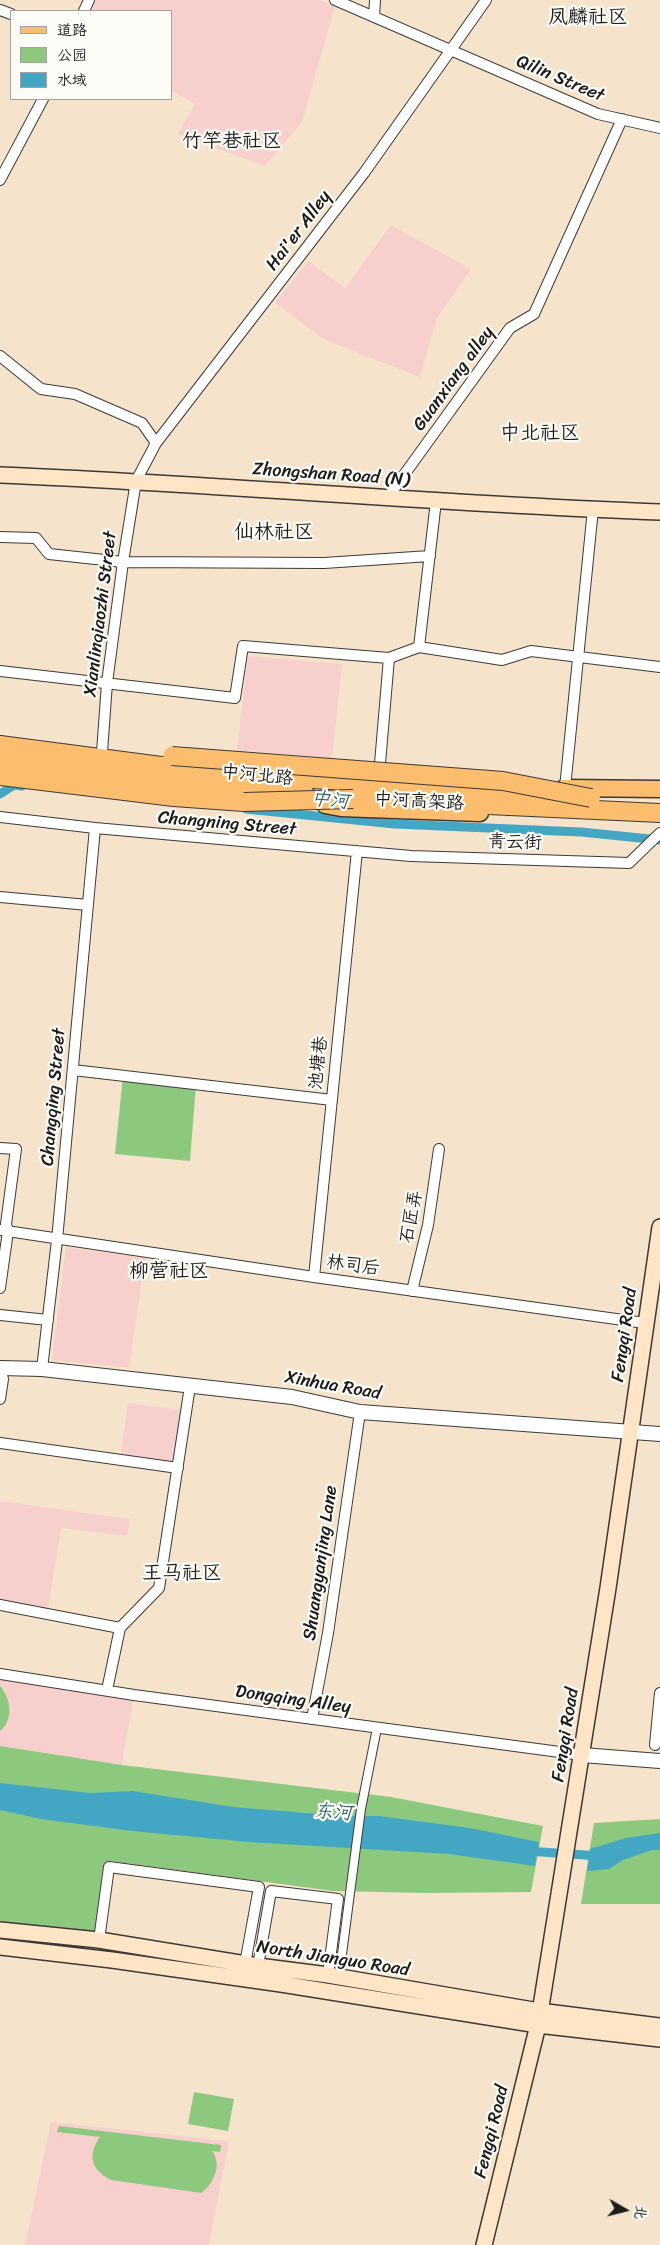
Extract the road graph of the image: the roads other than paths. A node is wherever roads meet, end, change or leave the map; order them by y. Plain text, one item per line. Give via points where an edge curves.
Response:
1 (335, 0) edge
2 (375, 0) edge
3 (486, 0) edge
4 (374, 17) junction
5 (451, 50) junction
6 (42, 100) edge
7 (622, 119) junction
8 (660, 128) edge
9 (0, 180) edge
10 (0, 356) edge
11 (156, 443) junction
12 (0, 475) edge
13 (136, 480) junction
14 (388, 497) junction
15 (436, 501) junction
16 (593, 509) junction
17 (660, 512) edge
18 (0, 537) edge
19 (430, 556) junction
20 (123, 562) junction
21 (419, 647) junction
22 (578, 657) junction
23 (389, 658) junction
24 (660, 667) edge
25 (0, 671) edge
26 (107, 682) junction
27 (0, 737) edge
28 (0, 745) edge
29 (102, 752) junction
30 (0, 758) edge
31 (0, 765) edge
32 (0, 776) edge
33 (379, 777) junction
34 (565, 788) junction
35 (660, 790) edge
36 (591, 798) junction
37 (353, 799) junction
38 (660, 802) edge
39 (660, 813) edge
40 (0, 817) edge
41 (94, 828) junction
42 (659, 829) edge
43 (357, 851) junction
44 (0, 897) edge
45 (88, 905) junction
46 (73, 1070) junction
47 (332, 1100) junction
48 (0, 1148) edge
49 (440, 1149) dead end
50 (660, 1227) edge
51 (4, 1231) edge
52 (57, 1240) junction
53 (314, 1277) junction
54 (0, 1288) edge
55 (412, 1291) junction
56 (0, 1314) edge
57 (48, 1320) junction
58 (645, 1322) junction
59 (0, 1368) edge
60 (42, 1369) junction
61 (190, 1386) junction
62 (0, 1399) edge
63 (360, 1412) junction
64 (632, 1433) junction
65 (660, 1434) edge
66 (0, 1443) edge
67 (178, 1468) junction
68 (0, 1605) edge
69 (120, 1628) junction
70 (0, 1674) edge
71 (107, 1690) junction
72 (660, 1694) edge
73 (312, 1718) junction
74 (377, 1728) junction
75 (655, 1745) dead end
76 (582, 1755) junction
77 (660, 1761) edge
78 (0, 1930) edge
79 (99, 1940) junction
80 (0, 1947) edge
81 (252, 1965) junction
82 (333, 1976) junction
83 (538, 2018) junction
84 (660, 2026) edge
85 (660, 2039) edge
86 (484, 2245) edge

1 - 4 street, Qilin Street
2 - 4 street
3 - 5 street, Hai'er Alley
4 - 5 street, Qilin Street
5 - 7 street, Qilin Street via 598,114
5 - 11 street, Hai'er Alley via 364,173
6 - 9 street
7 - 8 street, Qilin Street
7 - 14 street, Guanxiang alley via 534,314 510,328
10 - 11 street via 41,389 75,394 142,422
11 - 13 street, Hai'er Alley
12 - 13 main road, Zhongshan Road (N)
13 - 14 main road, Zhongshan Road (N)
13 - 20 street, Xianlinqiaozhi Street
14 - 15 main road, Zhongshan Road (N)
15 - 16 main road, Zhongshan Road (N)
15 - 19 street
16 - 17 main road, Zhongshan Road (N)
16 - 22 street
18 - 20 street via 36,538 49,554
19 - 20 street via 324,563
19 - 21 street
20 - 26 street, Xianlinqiaozhi Street
21 - 22 street via 502,660 531,651
21 - 23 street
22 - 24 street
22 - 34 street
23 - 26 street via 243,646 235,698
23 - 33 street
25 - 26 street
26 - 29 street, Xianlinqiaozhi Street
27 - 29 main road, 中河北路
28 - 36 highway, 中河高架路, bridge via 207,772
29 - 33 main road, 中河北路 via 181,763
29 - 36 highway, bridge via 137,751 503,781
30 - 37 highway, 中河高架路, bridge via 207,785
31 - 42 main road, 中河北路 via 342,808
32 - 37 highway, bridge via 244,802
33 - 34 main road, 中河北路
34 - 35 main road, 中河北路
36 - 38 highway, 中河高架路
37 - 39 highway, 中河高架路
40 - 41 street, Changning Street
41 - 43 street, Changning Street
41 - 45 street, Changqing Street
42 - 43 street, 青云街 via 629,863 411,856
43 - 47 street, 池塘巷
44 - 45 street
45 - 46 street, Changqing Street
46 - 47 street
46 - 52 street, Changqing Street
47 - 53 street, 池塘巷
48 - 51 street via 16,1150
49 - 55 street, 石匠弄
50 - 58 main road, Fengqi Road
51 - 52 street, 林司后
51 - 54 street
52 - 53 street, 林司后
52 - 57 street, Changqing Street
53 - 55 street, 林司后
55 - 58 street, 林司后
56 - 57 street
57 - 60 street, Changqing Street
58 - 64 main road, Fengqi Road
59 - 60 street, Xinhua Road
59 - 62 street via 4,1379
60 - 61 street, Xinhua Road
61 - 63 street, Xinhua Road via 292,1396
61 - 67 street
63 - 64 street, Xinhua Road
63 - 73 street, Shuangyanjing Lane via 328,1633
64 - 65 street, Xinhua Road
64 - 76 main road, Fengqi Road
66 - 67 street
67 - 69 street via 159,1588
68 - 69 street
69 - 71 street
70 - 71 street, Dongqing Alley
71 - 73 street, Dongqing Alley
72 - 75 street
73 - 74 street, Dongqing Alley
74 - 76 street, Dongqing Alley
74 - 82 street
76 - 77 street
76 - 83 main road, Fengqi Road
78 - 79 main road, North Jianguo Road
79 - 81 main road, North Jianguo Road
79 - 81 street via 109,1867 259,1887
80 - 83 main road, North Jianguo Road
81 - 82 main road, North Jianguo Road
81 - 82 street via 271,1891 338,1899
82 - 83 main road, North Jianguo Road
83 - 84 main road, North Jianguo Road
83 - 85 main road, North Jianguo Road
83 - 86 main road, Fengqi Road

